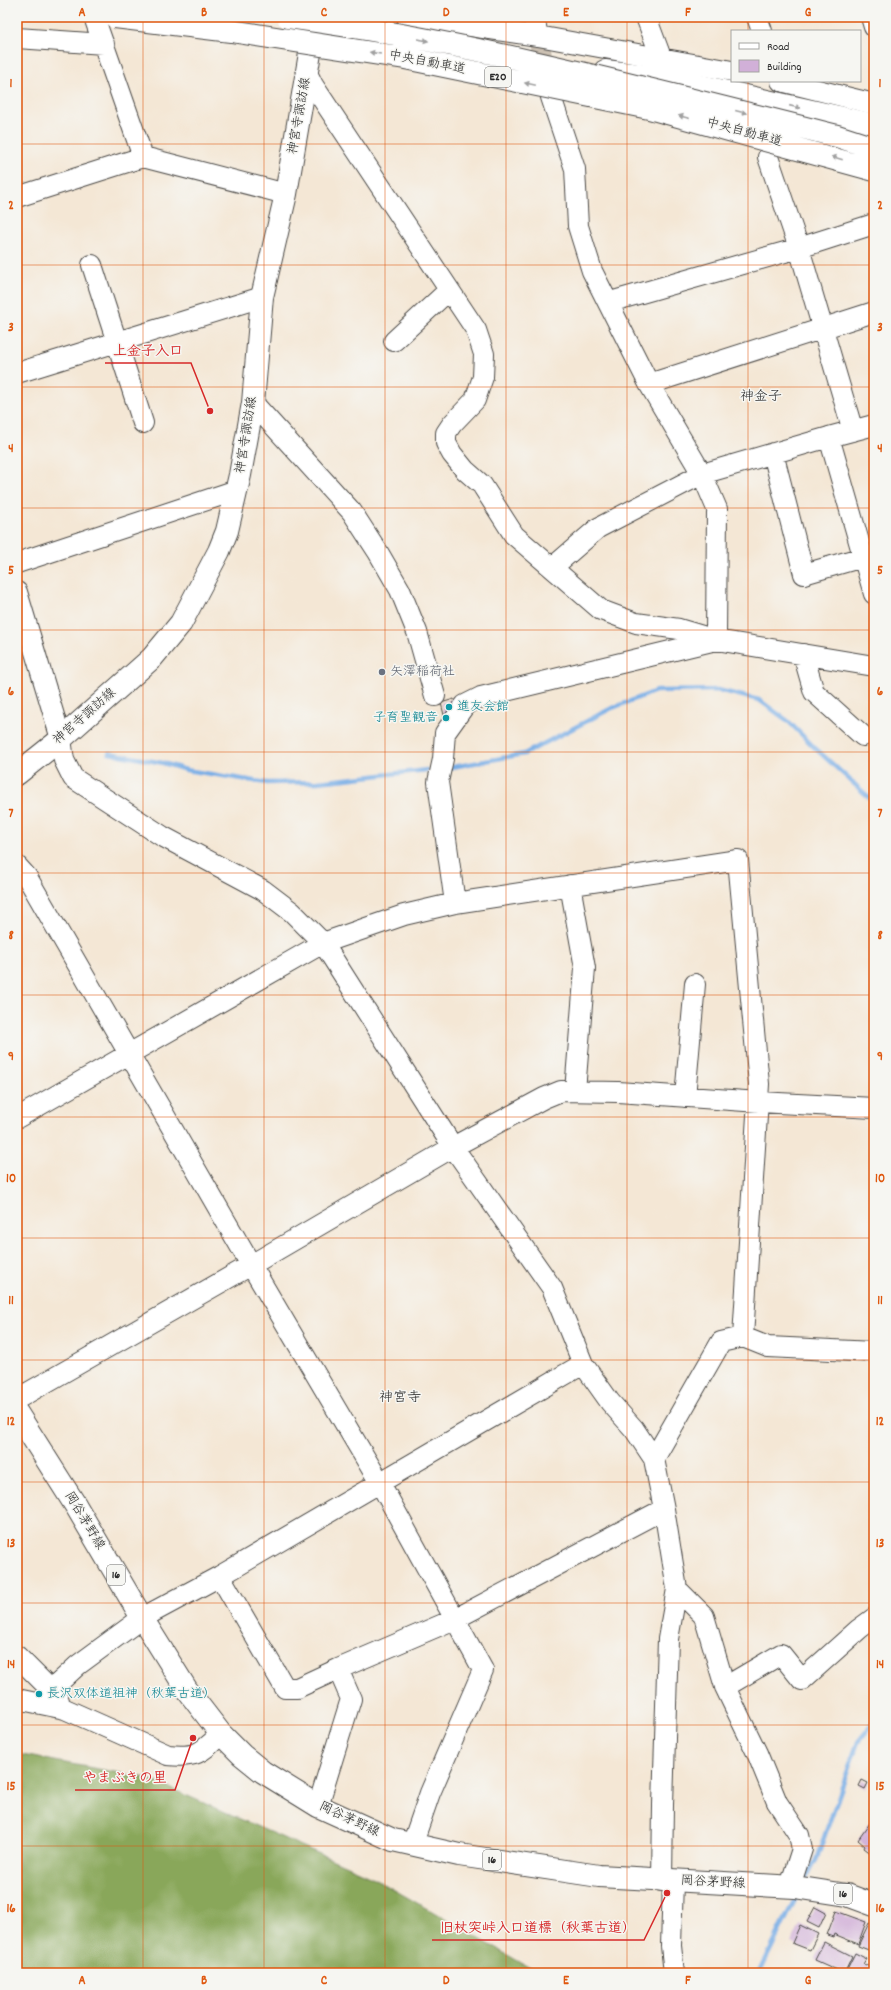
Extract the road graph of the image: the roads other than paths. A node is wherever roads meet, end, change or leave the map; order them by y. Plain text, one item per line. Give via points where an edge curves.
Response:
1 (94, 17) edge
2 (115, 17) edge
3 (288, 17) edge
4 (316, 17) edge
5 (407, 17) edge
6 (646, 17) edge
7 (757, 17) edge
8 (871, 17) edge
9 (536, 26) edge
10 (874, 27) edge
11 (762, 30) edge
12 (17, 38) edge
13 (104, 44) junction
14 (661, 57) junction
15 (550, 65) junction
16 (731, 71) edge
17 (307, 73) junction
18 (786, 82) edge
19 (551, 97) tunnel mouth
20 (874, 104) edge
21 (874, 125) edge
22 (874, 148) edge
23 (768, 156) dead end
24 (143, 158) junction
25 (874, 170) edge
26 (286, 194) junction
27 (17, 197) edge
28 (874, 224) edge
29 (799, 248) junction
30 (92, 265) dead end
31 (449, 290) junction
32 (262, 297) junction
33 (610, 302) junction
34 (874, 312) edge
35 (823, 328) junction
36 (394, 341) dead end
37 (117, 342) junction
38 (17, 373) edge
39 (650, 384) junction
40 (253, 403) junction
41 (142, 423) dead end
42 (874, 425) edge
43 (852, 431) junction
44 (829, 437) junction
45 (773, 453) junction
46 (702, 474) junction
47 (237, 490) junction
48 (863, 557) junction
49 (17, 563) edge
50 (553, 567) junction
51 (17, 592) edge
52 (874, 594) edge
53 (716, 640) junction
54 (803, 654) junction
55 (874, 666) edge
56 (435, 696) dead end
57 (864, 736) dead end
58 (61, 738) junction
59 (17, 774) edge
60 (17, 866) edge
61 (570, 885) junction
62 (455, 903) junction
63 (323, 943) junction
64 (695, 984) dead end
65 (130, 1053) junction
66 (575, 1091) junction
67 (685, 1097) junction
68 (759, 1102) junction
69 (874, 1108) edge
70 (17, 1118) edge
71 (453, 1147) junction
72 (251, 1265) junction
73 (743, 1337) junction
74 (874, 1352) edge
75 (583, 1364) junction
76 (17, 1399) edge
77 (17, 1413) edge
78 (654, 1459) junction
79 (380, 1483) junction
80 (664, 1509) junction
81 (220, 1576) junction
82 (677, 1589) junction
83 (142, 1618) junction
84 (874, 1618) edge
85 (455, 1619) junction
86 (17, 1656) edge
87 (338, 1669) junction
88 (725, 1687) junction
89 (51, 1690) junction
90 (17, 1699) edge
91 (65, 1710) junction
92 (221, 1734) junction
93 (318, 1806) junction
94 (412, 1845) junction
95 (668, 1881) junction
96 (798, 1887) junction
97 (874, 1905) edge
98 (674, 1973) edge

1 - 13 street
25 -> 2 main road, 中央自動車道 / E20, bridge via 649,108 413,60 231,31
3 -> 15 main road, 中央自動車道 / E20, bridge via 409,37
4 - 17 main road, 神宮寺諏訪線
5 - 9 street
6 - 14 street
7 - 11 street
8 - 10 street
9 - 14 street
12 - 13 street
13 - 24 street
14 - 16 street
15 -> 21 main road, bridge via 665,78
15 -> 22 main road, 中央自動車道 / E20, bridge via 830,134
17 - 26 main road, 神宮寺諏訪線
17 - 31 street
18 - 20 street
19 - 33 street via 575,168 578,226 592,270
23 - 29 street
24 - 26 street
24 - 27 street
26 - 32 main road, 神宮寺諏訪線
28 - 29 street
29 - 33 street
29 - 35 street
30 - 37 street
31 - 36 street
31 - 50 street via 476,330 484,354 483,377 475,400 452,424 446,433 446,443 465,470 482,484 514,535
32 - 37 street
32 - 40 main road, 神宮寺諏訪線
33 - 39 street
34 - 35 street
35 - 39 street
35 - 43 street
37 - 38 street
37 - 41 street
39 - 46 street
40 - 47 main road, 神宮寺諏訪線
40 - 56 street via 352,512 378,552 400,590 417,632
42 - 43 street
43 - 44 street
44 - 45 street
44 - 48 street
45 - 46 street
45 - 48 street via 804,574
46 - 50 street via 598,528
46 - 53 street via 717,509
47 - 49 street
47 - 58 main road, 神宮寺諏訪線 via 219,552 181,623 152,658
48 - 52 street
50 - 53 street via 601,610 636,623 679,629
51 - 58 street
53 - 54 street
53 - 62 street via 481,697 465,705 445,733 438,782
54 - 55 street
54 - 57 street via 814,692
58 - 59 main road, 神宮寺諏訪線
58 - 63 street via 64,760 73,778 162,836 263,890 292,912
60 - 65 street via 27,877
61 - 62 street
61 - 66 street via 584,968
61 - 68 street via 738,860
62 - 63 street via 404,915
63 - 65 street
63 - 71 street
64 - 67 street
65 - 70 street
65 - 72 street
66 - 67 street
66 - 71 street via 561,1091 544,1098
67 - 68 street
68 - 69 street
68 - 73 street
71 - 72 street
71 - 75 street via 552,1288
72 - 76 street
72 - 79 street
73 - 74 street via 768,1347
73 - 78 street via 721,1342
75 - 78 street via 610,1402 634,1428
75 - 79 street
77 - 83 main road, 岡谷茅野線 / 16
78 - 80 street
79 - 81 street
79 - 85 street
80 - 82 street
80 - 85 street
81 - 83 street
81 - 87 street via 285,1688 297,1688
82 - 88 street via 704,1616
82 - 95 street via 668,1639 663,1805
83 - 89 street via 78,1665
83 - 92 main road, 岡谷茅野線 / 16 via 187,1690
84 - 88 street via 802,1680 782,1654
85 - 87 street
85 - 94 street via 483,1670 430,1793
86 - 89 street
87 - 93 street via 351,1699
88 - 96 street via 757,1753 776,1802 799,1835 802,1849
89 - 91 street
90 - 91 street
91 - 92 street via 168,1754 187,1757 200,1752
92 - 93 main road, 岡谷茅野線 / 16 via 263,1772
93 - 94 main road, 岡谷茅野線 / 16 via 370,1830
94 - 95 main road, 岡谷茅野線 / 16 via 459,1855 591,1875
95 - 96 main road, 岡谷茅野線 / 16
95 - 98 street
96 - 97 main road, 岡谷茅野線 / 16 via 847,1895

